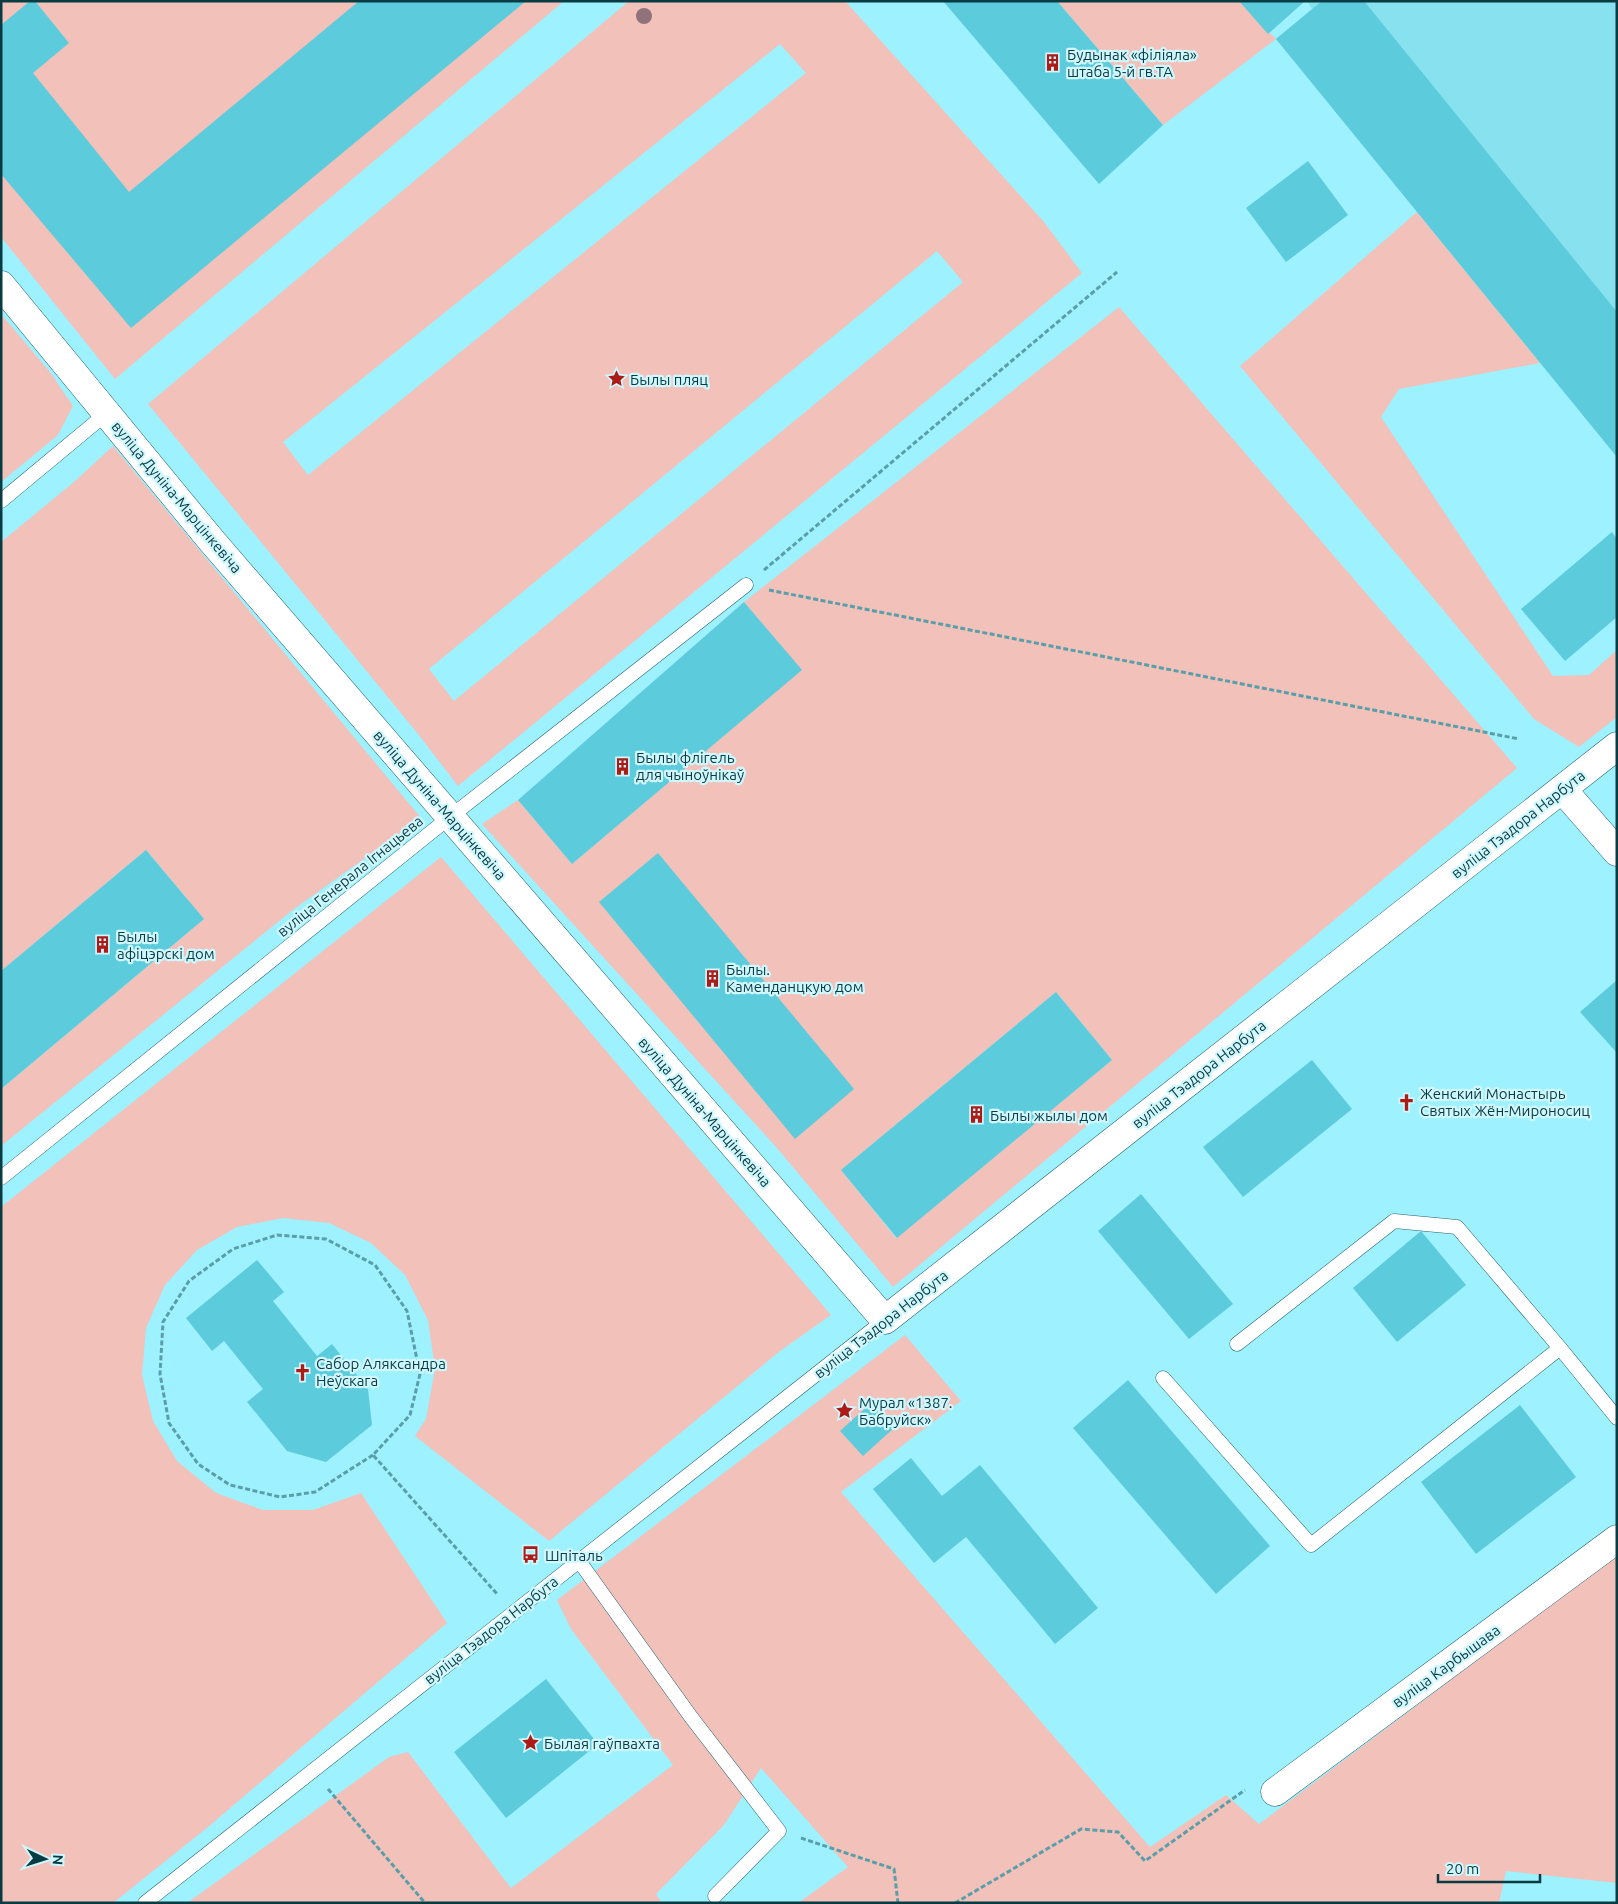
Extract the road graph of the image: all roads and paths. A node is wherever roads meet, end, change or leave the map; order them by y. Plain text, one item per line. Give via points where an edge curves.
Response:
1 (1117, 272) dead end
2 (1, 285) edge
3 (107, 413) junction
4 (1, 501) edge
5 (746, 585) junction
6 (1519, 739) dead end
7 (1617, 746) edge
8 (1562, 789) junction
9 (450, 817) junction
10 (1617, 852) edge
11 (1, 1178) edge
12 (885, 1320) junction
13 (1237, 1344) dead end
14 (1560, 1348) junction
15 (1163, 1378) dead end
16 (1617, 1418) edge
17 (374, 1455) junction
18 (1617, 1540) edge
19 (579, 1561) junction
20 (513, 1613) junction
21 (313, 1770) junction
22 (1276, 1792) joint
23 (779, 1831) junction
24 (715, 1896) dead end
25 (145, 1903) edge
26 (425, 1903) edge
27 (898, 1903) edge
28 (955, 1903) edge

1 - 5 path
2 - 3 street, вуліца Дуніна-Марцінкевіча
3 - 4 lane
3 - 9 street, вуліца Дуніна-Марцінкевіча via 211,540
5 - 6 path
5 - 9 lane, вуліца Генерала Ігнацьева
7 - 8 street, вуліца Тэадора Нарбута
8 - 10 street
8 - 12 street, вуліца Тэадора Нарбута
9 - 11 lane, вуліца Генерала Ігнацьева
9 - 12 street, вуліца Дуніна-Марцінкевіча
12 - 19 lane, вуліца Тэадора Нарбута
13 - 14 lane via 1394,1222 1457,1227
14 - 15 lane via 1311,1545
14 - 16 lane
17 - 17 path via 410,1415 420,1374 407,1311 375,1265 326,1239 277,1235 233,1249 189,1281 163,1322 160,1374 169,1423 198,1464 230,1485 280,1497 315,1492
17 - 20 path
18 - 22 street, вуліца Карбышава
19 - 20 lane, вуліца Тэадора Нарбута
19 - 23 lane via 691,1717
20 - 21 lane, вуліца Тэадора Нарбута
21 - 25 lane, вуліца Тэадора Нарбута
21 - 26 path
22 - 28 path via 1259,1804 1247,1788 1146,1861 1118,1832 1081,1829
23 - 24 lane
23 - 27 path via 894,1869

